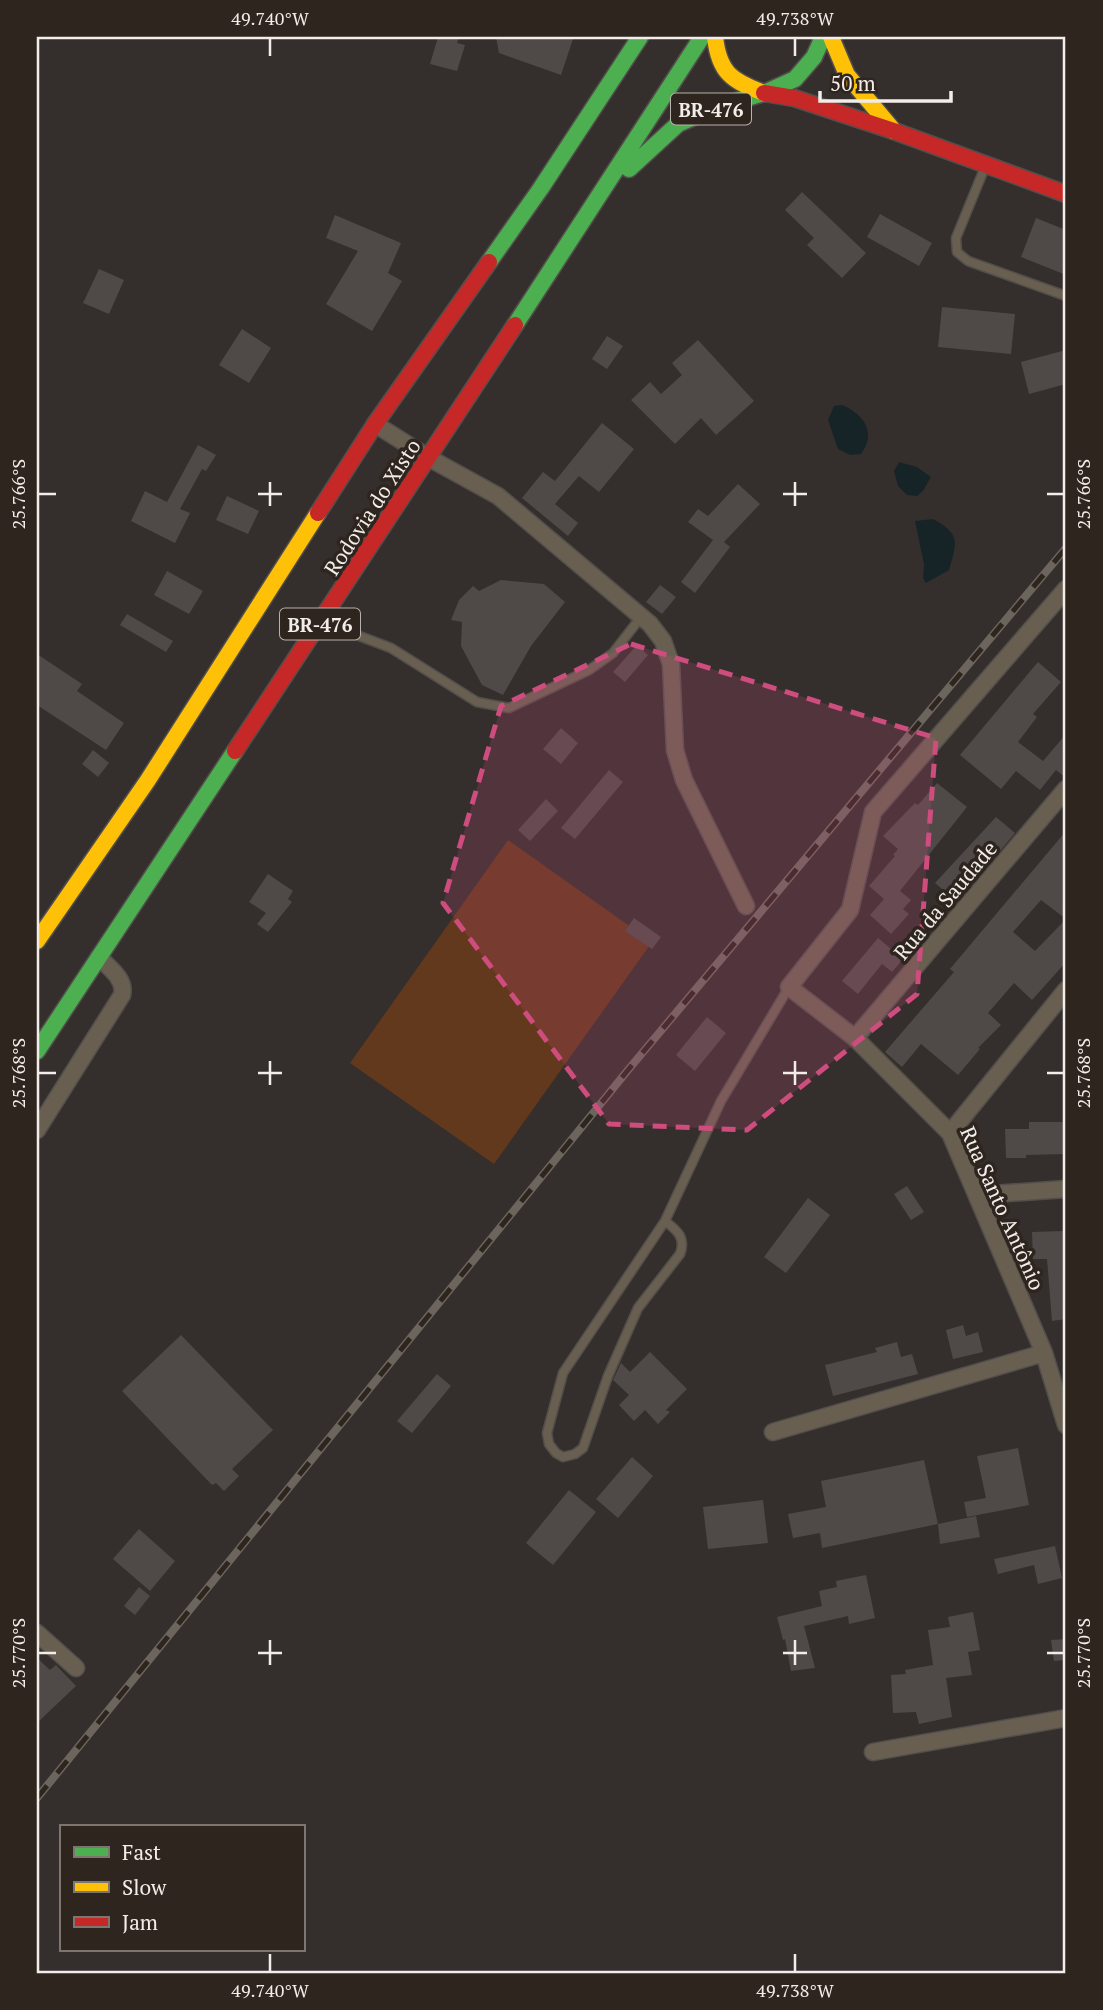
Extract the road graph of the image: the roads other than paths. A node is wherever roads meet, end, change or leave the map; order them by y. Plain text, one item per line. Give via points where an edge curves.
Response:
1 (640, 37) edge
2 (702, 37) edge
3 (715, 37) edge
4 (823, 37) edge
5 (831, 37) edge
6 (764, 93) junction
7 (894, 131) junction
8 (986, 164) junction
9 (1066, 194) edge
10 (600, 195) junction
11 (1066, 296) edge
12 (375, 424) junction
13 (429, 458) junction
14 (1066, 589) edge
15 (641, 617) junction
16 (321, 622) junction
17 (1066, 789) edge
18 (746, 906) dead end
19 (37, 941) edge
20 (99, 957) junction
21 (789, 988) junction
22 (1066, 990) edge
23 (855, 1038) junction
24 (37, 1051) edge
25 (37, 1130) edge
26 (950, 1133) junction
27 (1066, 1189) edge
28 (978, 1195) junction
29 (665, 1221) junction
30 (1044, 1353) junction
31 (1066, 1425) edge
32 (773, 1432) dead end
33 (37, 1633) edge
34 (76, 1668) dead end
35 (1066, 1718) edge
36 (873, 1752) dead end

1 - 12 main road via 541,188
2 - 10 main road, Rodovia do Xisto / BR-476
3 - 6 main road via 716,56 734,82
4 - 6 main road, Rodovia do Xisto / BR-476 via 814,57 795,79
5 - 7 main road via 846,75
6 - 7 main road via 794,98
6 - 10 main road, Rodovia do Xisto / BR-476 via 678,124
7 - 8 main road
8 - 9 main road
8 - 11 lane via 956,238 957,252 968,261
10 - 13 main road, Rodovia do Xisto / BR-476
12 - 13 street
12 - 19 main road via 148,780
13 - 15 street via 498,496
13 - 16 main road, Rodovia do Xisto / BR-476
14 - 21 street via 873,812 850,909
15 - 16 lane via 613,653 589,670 509,708 477,702 391,648
15 - 18 street via 663,641 671,664 675,750 684,780
16 - 20 main road, Rodovia do Xisto / BR-476
17 - 23 street, Rua da Saudade
20 - 24 main road, Rodovia do Xisto / BR-476
20 - 25 street via 121,981 122,995
21 - 23 street, Rua Santo Antônio
21 - 29 lane via 721,1101
22 - 26 street
23 - 26 street, Rua Santo Antônio
26 - 28 street, Rua Santo Antônio
27 - 28 street
28 - 30 street, Rua Santo Antônio
29 - 29 lane via 681,1235 680,1254 638,1308 583,1448 564,1457 549,1444 547,1433 563,1373
30 - 31 street, Rua Santo Antônio
30 - 32 street
33 - 34 street
35 - 36 street

